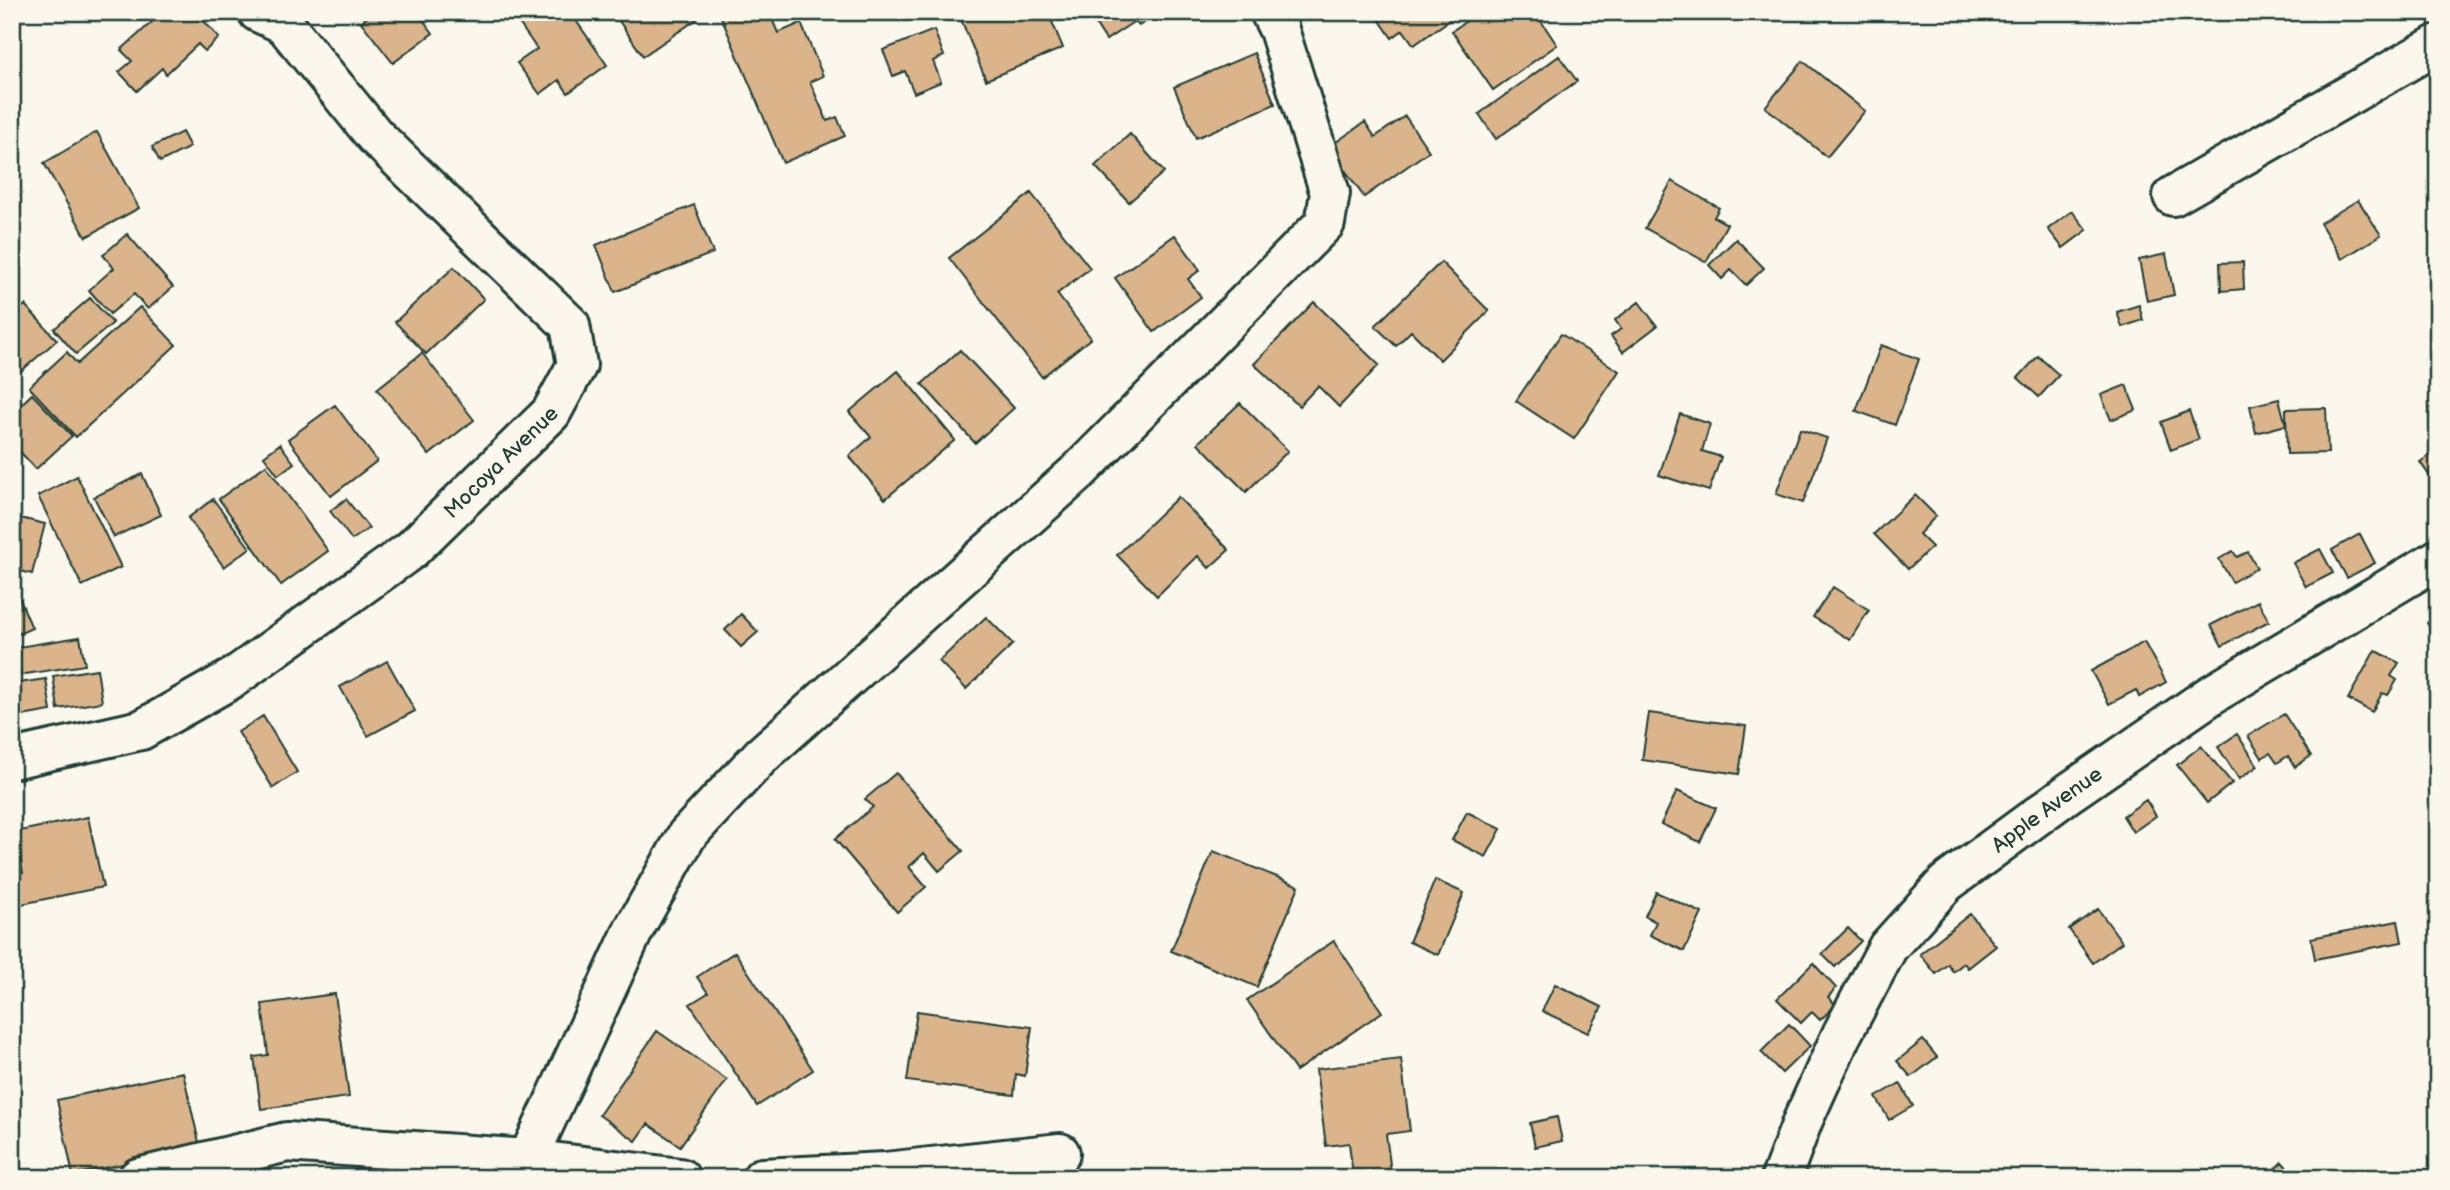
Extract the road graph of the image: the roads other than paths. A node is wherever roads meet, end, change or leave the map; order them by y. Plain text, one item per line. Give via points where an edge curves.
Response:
1 (1270, 12) edge
2 (280, 16) edge
3 (2438, 44) edge
4 (2173, 195) dead end
5 (2438, 559) edge
6 (12, 760) edge
7 (1060, 1153) dead end
8 (528, 1159) junction
9 (138, 1178) edge
10 (680, 1178) edge
11 (762, 1178) edge
12 (1781, 1178) edge

1 - 8 street via 1330,193 1325,223 1079,471 761,756 687,835 634,929
2 - 6 street, Mocoya Avenue via 374,136 570,325 577,365 551,413 411,550 233,678 141,730
3 - 4 street
5 - 12 street, Apple Avenue via 2211,695 1946,883 1888,947 1842,1034
7 - 11 street via 885,1172
8 - 9 street via 288,1142
8 - 10 street

